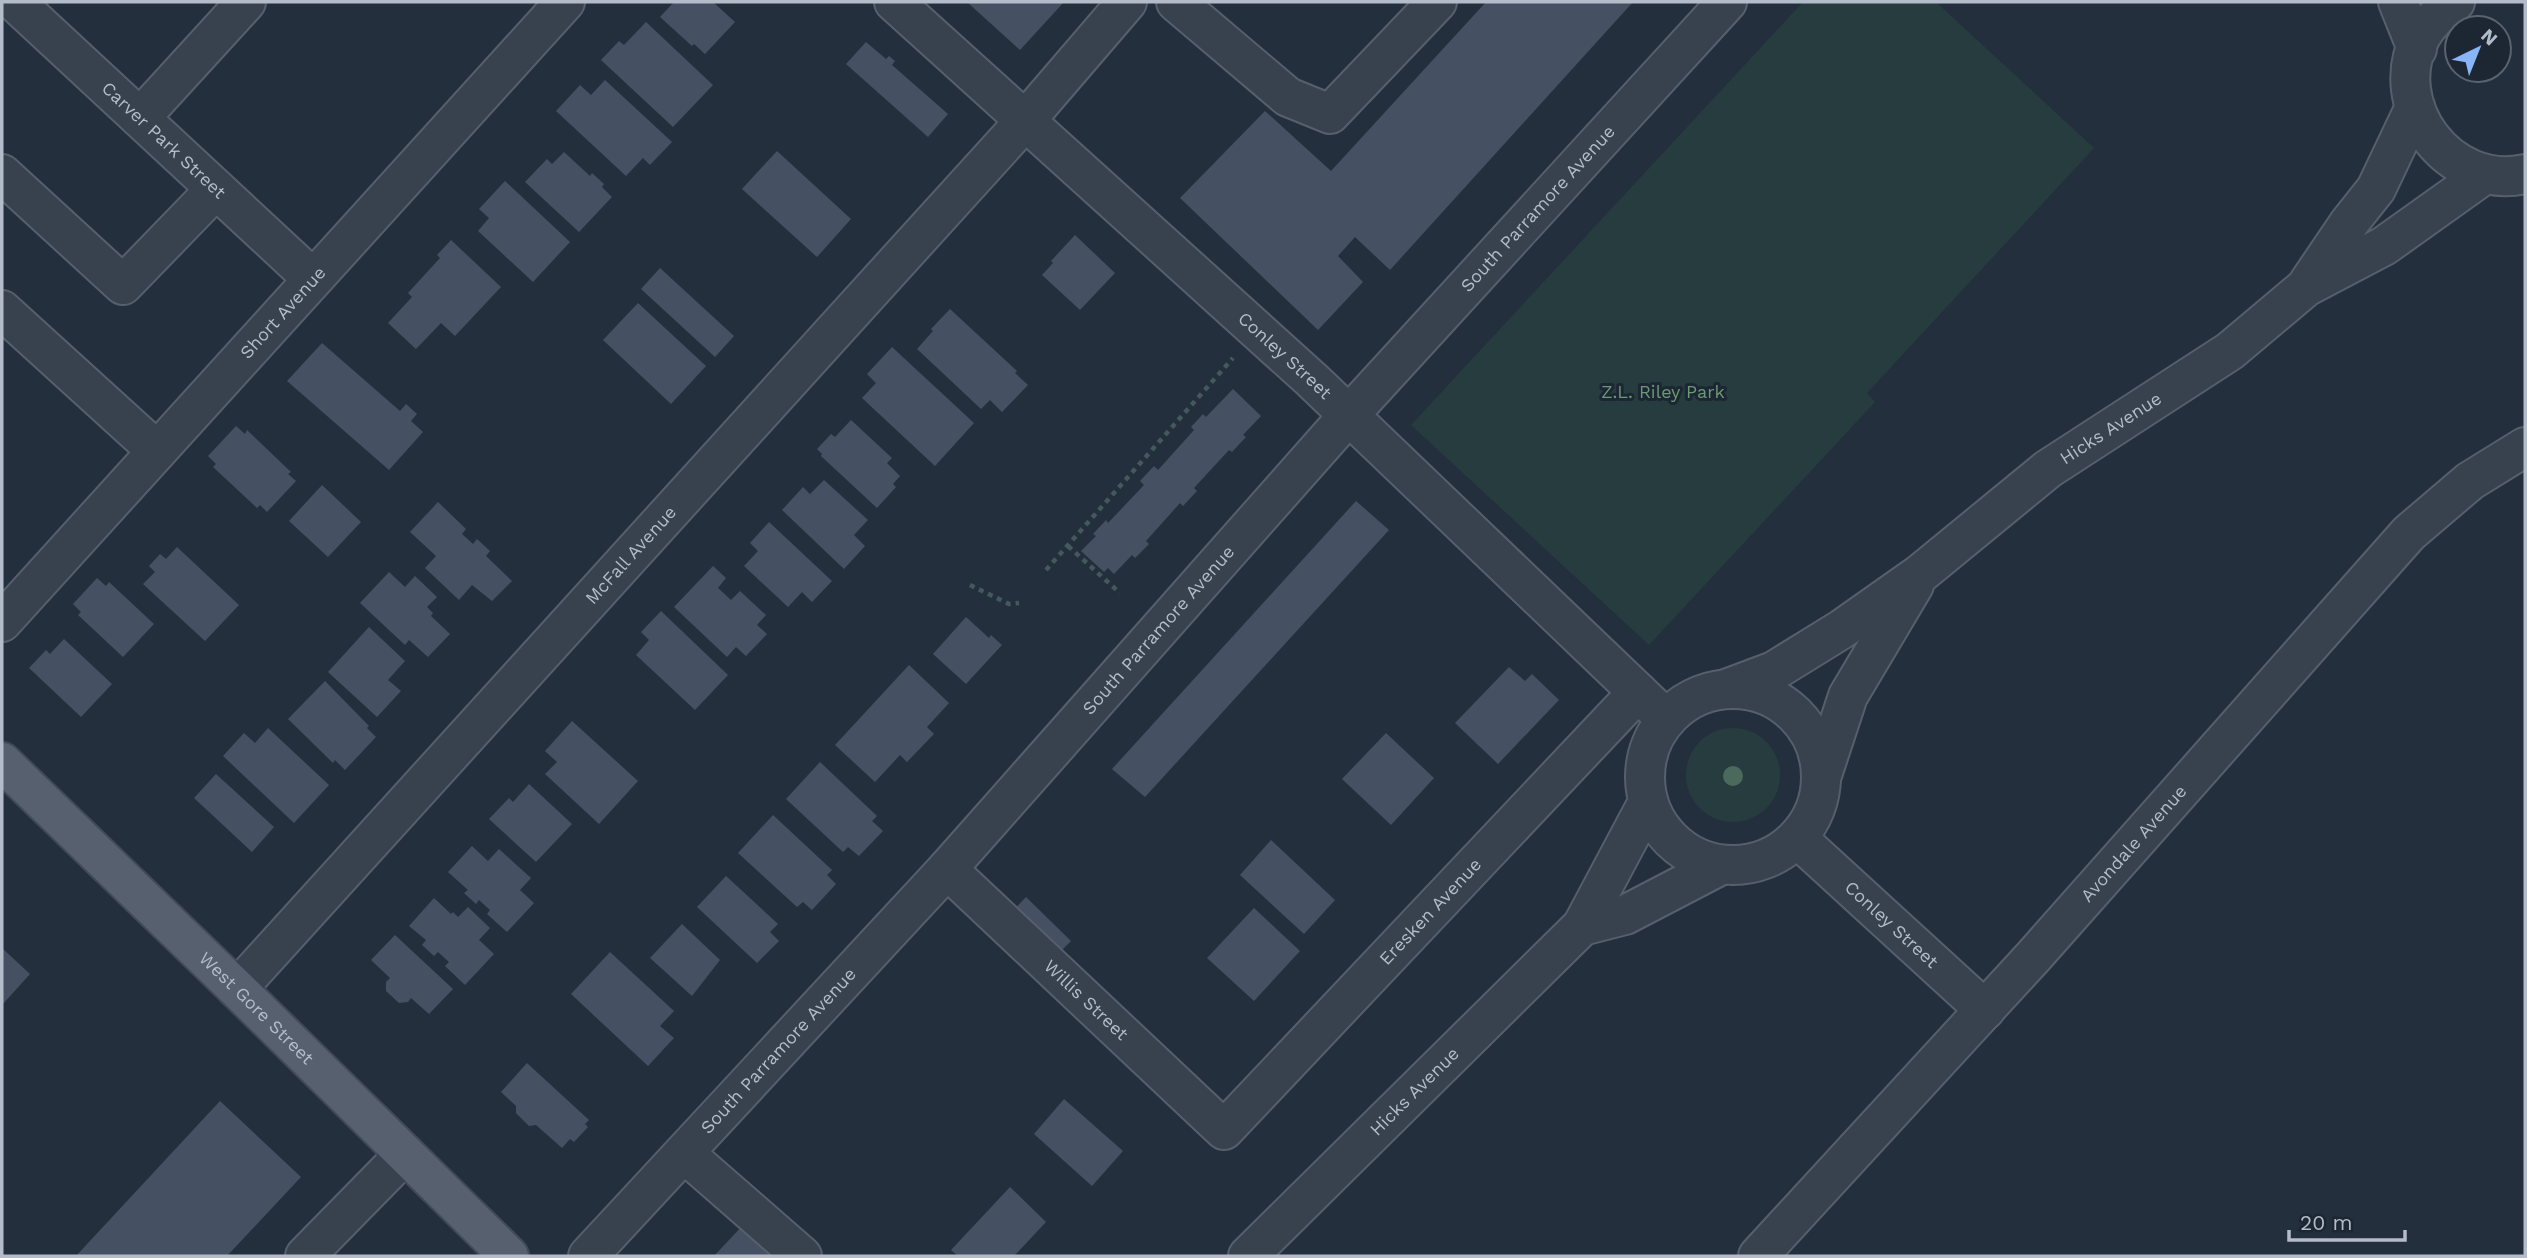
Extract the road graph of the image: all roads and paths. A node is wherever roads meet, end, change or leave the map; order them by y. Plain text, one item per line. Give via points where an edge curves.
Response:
1 (15, 2) edge
2 (246, 2) edge
3 (565, 2) edge
4 (894, 2) edge
5 (1127, 2) edge
6 (1176, 2) edge
7 (1437, 2) edge
8 (1727, 2) edge
9 (2398, 2) edge
10 (2455, 2) edge
11 (2417, 49) junction
12 (2416, 107) junction
13 (140, 118) junction
14 (1024, 122) junction
15 (2, 174) edge
16 (2485, 174) junction
17 (2525, 174) edge
18 (216, 189) junction
19 (313, 279) junction
20 (2306, 287) junction
21 (2, 310) edge
22 (1236, 354) dead end
23 (1348, 416) junction
24 (2525, 447) edge
25 (157, 451) junction
26 (1069, 545) junction
27 (1046, 570) dead end
28 (1920, 574) junction
29 (970, 585) dead end
30 (1120, 593) dead end
31 (1019, 603) dead end
32 (2, 622) edge
33 (1726, 689) junction
34 (1638, 692) junction
35 (1666, 719) junction
36 (2, 762) edge
37 (1821, 778) junction
38 (1648, 802) junction
39 (1797, 838) junction
40 (1721, 865) junction
41 (947, 869) junction
42 (1582, 926) junction
43 (237, 989) junction
44 (1985, 1010) junction
45 (1224, 1130) joint
46 (684, 1153) junction
47 (405, 1154) junction
48 (305, 1256) edge
49 (509, 1256) edge
50 (588, 1256) edge
51 (802, 1256) edge
52 (1248, 1256) edge
53 (1758, 1256) edge

1 - 13 street, Carver Park Street
2 - 13 street
3 - 19 street, Short Avenue
4 - 14 street, Conley Street
5 - 14 street, McFall Avenue
6 - 7 street via 1288,97 1330,114
8 - 23 street, South Parramore Avenue
9 - 11 street
10 - 11 street via 2439,13
11 - 12 street via 2411,94
12 - 16 street via 2436,146 2458,164
12 - 20 street, Hicks Avenue via 2376,189
13 - 18 street, Carver Park Street
14 - 23 street, Conley Street
14 - 43 street, McFall Avenue
15 - 18 street via 122,285
16 - 17 street
16 - 20 street, Hicks Avenue via 2384,246
18 - 19 street, Carver Park Street
19 - 25 street, Short Avenue
20 - 28 street, Hicks Avenue via 2230,351 2048,469
21 - 25 street
22 - 26 path
23 - 34 street, Conley Street
23 - 41 street, South Parramore Avenue
24 - 44 street, Avondale Avenue via 2470,481 2409,533
25 - 32 street, Short Avenue
26 - 27 path
26 - 30 path
28 - 33 street, Hicks Avenue via 1774,671
28 - 37 street, Hicks Avenue via 1848,696
29 - 31 path via 1009,604
33 - 35 street via 1690,700
33 - 37 street via 1768,697 1787,708 1812,739
34 - 35 street, Conley Street
34 - 45 street, Eresken Avenue
35 - 38 street via 1646,760
36 - 43 main road, West Gore Street
37 - 39 street via 1815,811
38 - 40 street via 1672,841 1696,857
38 - 42 street, Hicks Avenue
39 - 40 street via 1765,860
39 - 44 street, Conley Street
40 - 42 street via 1625,915
41 - 45 street, Willis Street
41 - 46 street, South Parramore Avenue
42 - 52 street, Hicks Avenue
43 - 47 main road, West Gore Street
44 - 53 street, Avondale Avenue
46 - 50 street, South Parramore Avenue
46 - 51 street
47 - 48 street
47 - 49 main road, West Gore Street

